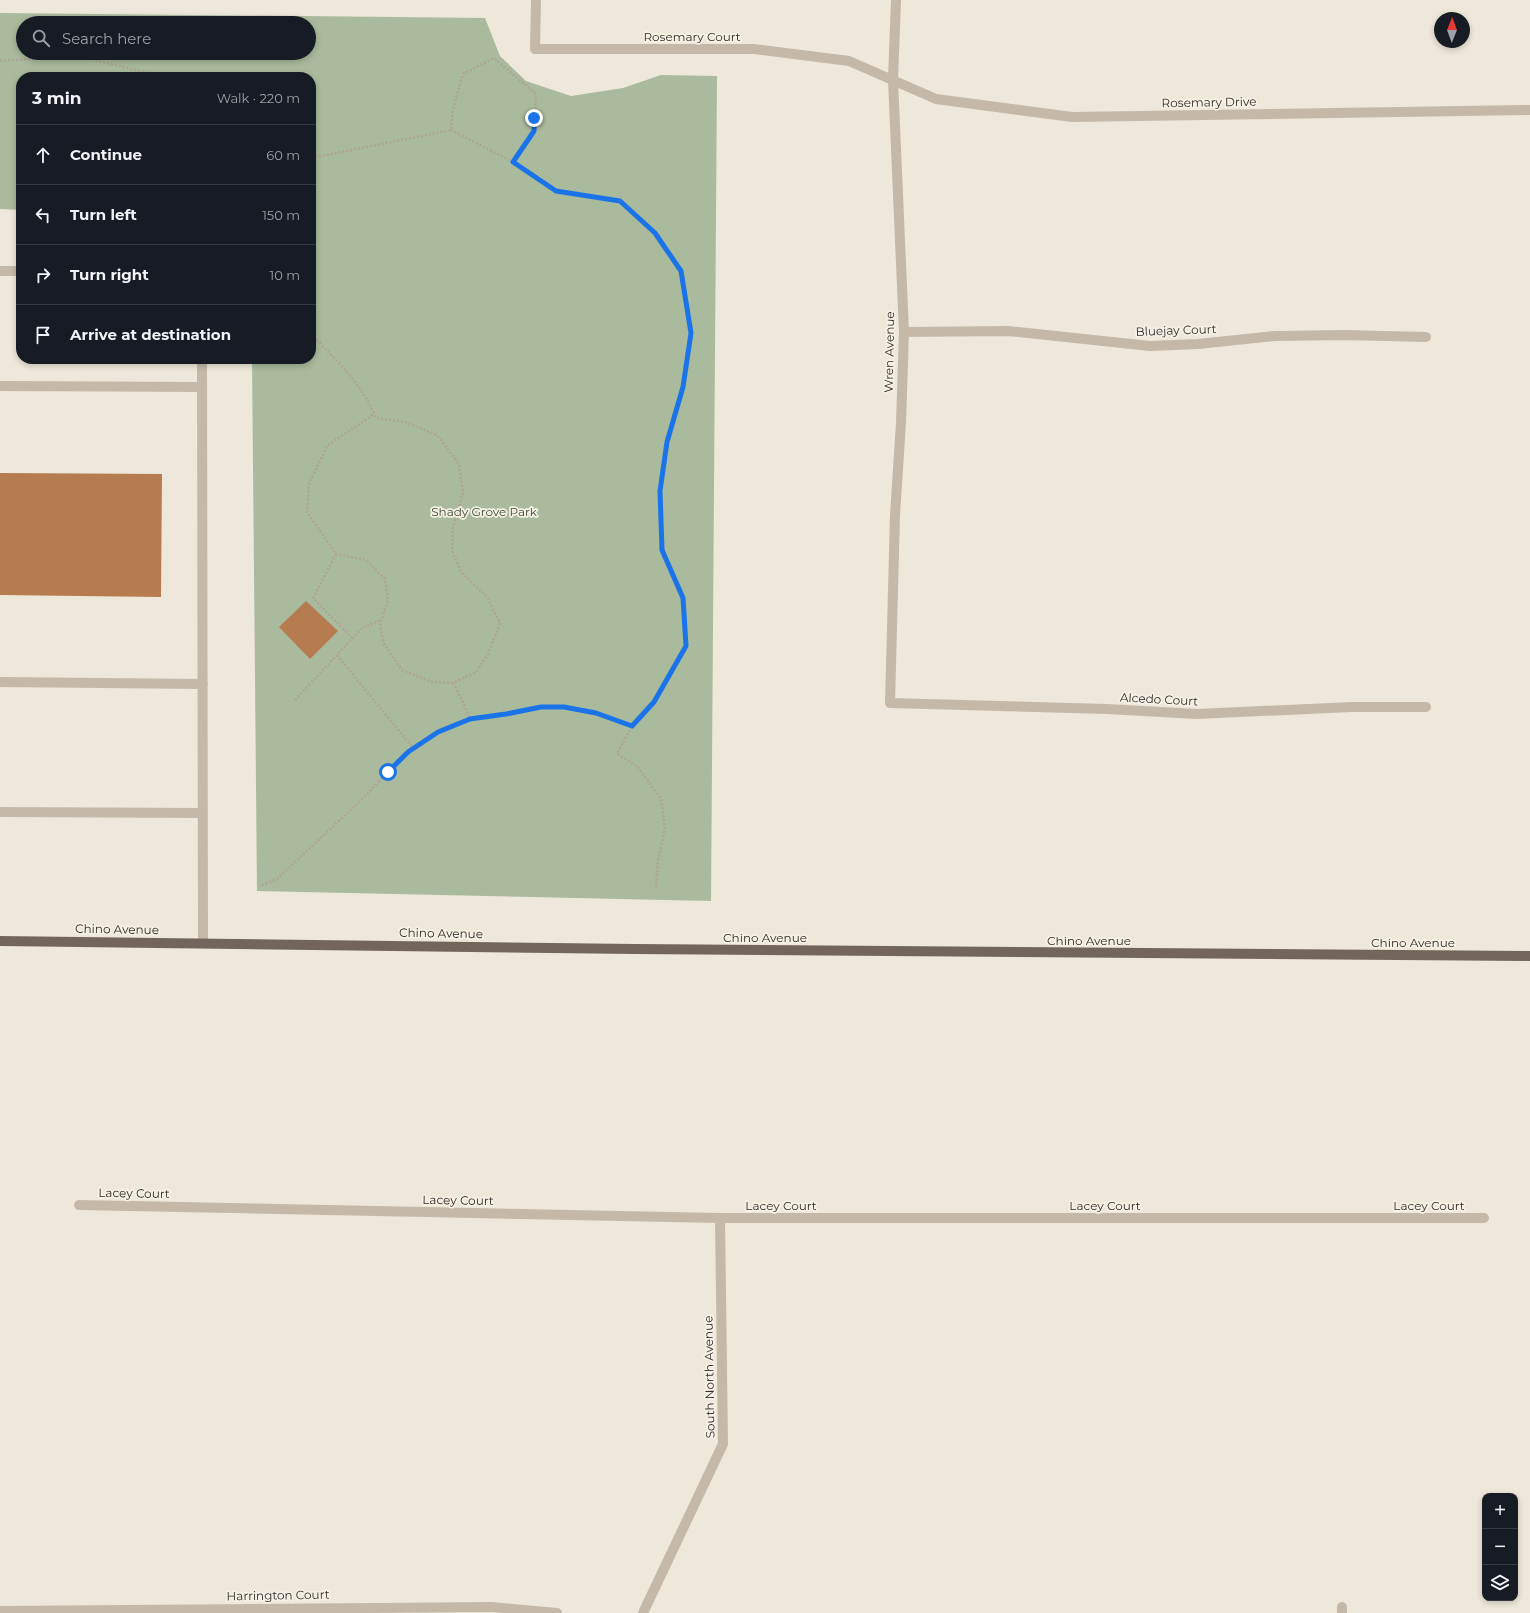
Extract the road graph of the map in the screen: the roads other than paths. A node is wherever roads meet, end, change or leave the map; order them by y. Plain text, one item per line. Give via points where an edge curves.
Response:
1 (536, 0) edge
2 (896, 0) edge
3 (893, 80) junction
4 (1530, 110) edge
5 (0, 271) edge
6 (16, 271) edge
7 (904, 332) junction
8 (1426, 337) dead end
9 (202, 364) edge
10 (0, 386) edge
11 (202, 387) junction
12 (0, 682) edge
13 (203, 684) junction
14 (890, 703) joint
15 (1426, 707) dead end
16 (0, 812) edge
17 (203, 813) junction
18 (0, 941) edge
19 (203, 943) junction
20 (1530, 956) edge
21 (79, 1205) dead end
22 (720, 1218) junction
23 (1484, 1218) dead end
24 (0, 1611) edge
25 (557, 1613) edge
26 (643, 1613) edge

1 - 3 street, Rosemary Court via 535,49 754,49 849,61
2 - 3 street, Wren Avenue
3 - 4 street, Rosemary Drive via 936,99 1072,117
3 - 7 street, Wren Avenue
5 - 6 street
7 - 8 street, Bluejay Court via 1008,332 1150,346 1275,336
7 - 14 street, Wren Avenue via 895,515
9 - 11 street
10 - 11 street
11 - 13 street
12 - 13 street
13 - 17 street
14 - 15 street, Alcedo Court via 1099,708 1197,714 1352,707
16 - 17 street
17 - 19 street
18 - 19 main road, Chino Avenue
19 - 20 main road, Chino Avenue
21 - 22 street, Lacey Court
22 - 23 street, Lacey Court
22 - 26 street, South North Avenue via 723,1444
24 - 25 street, Harrington Court via 492,1606

